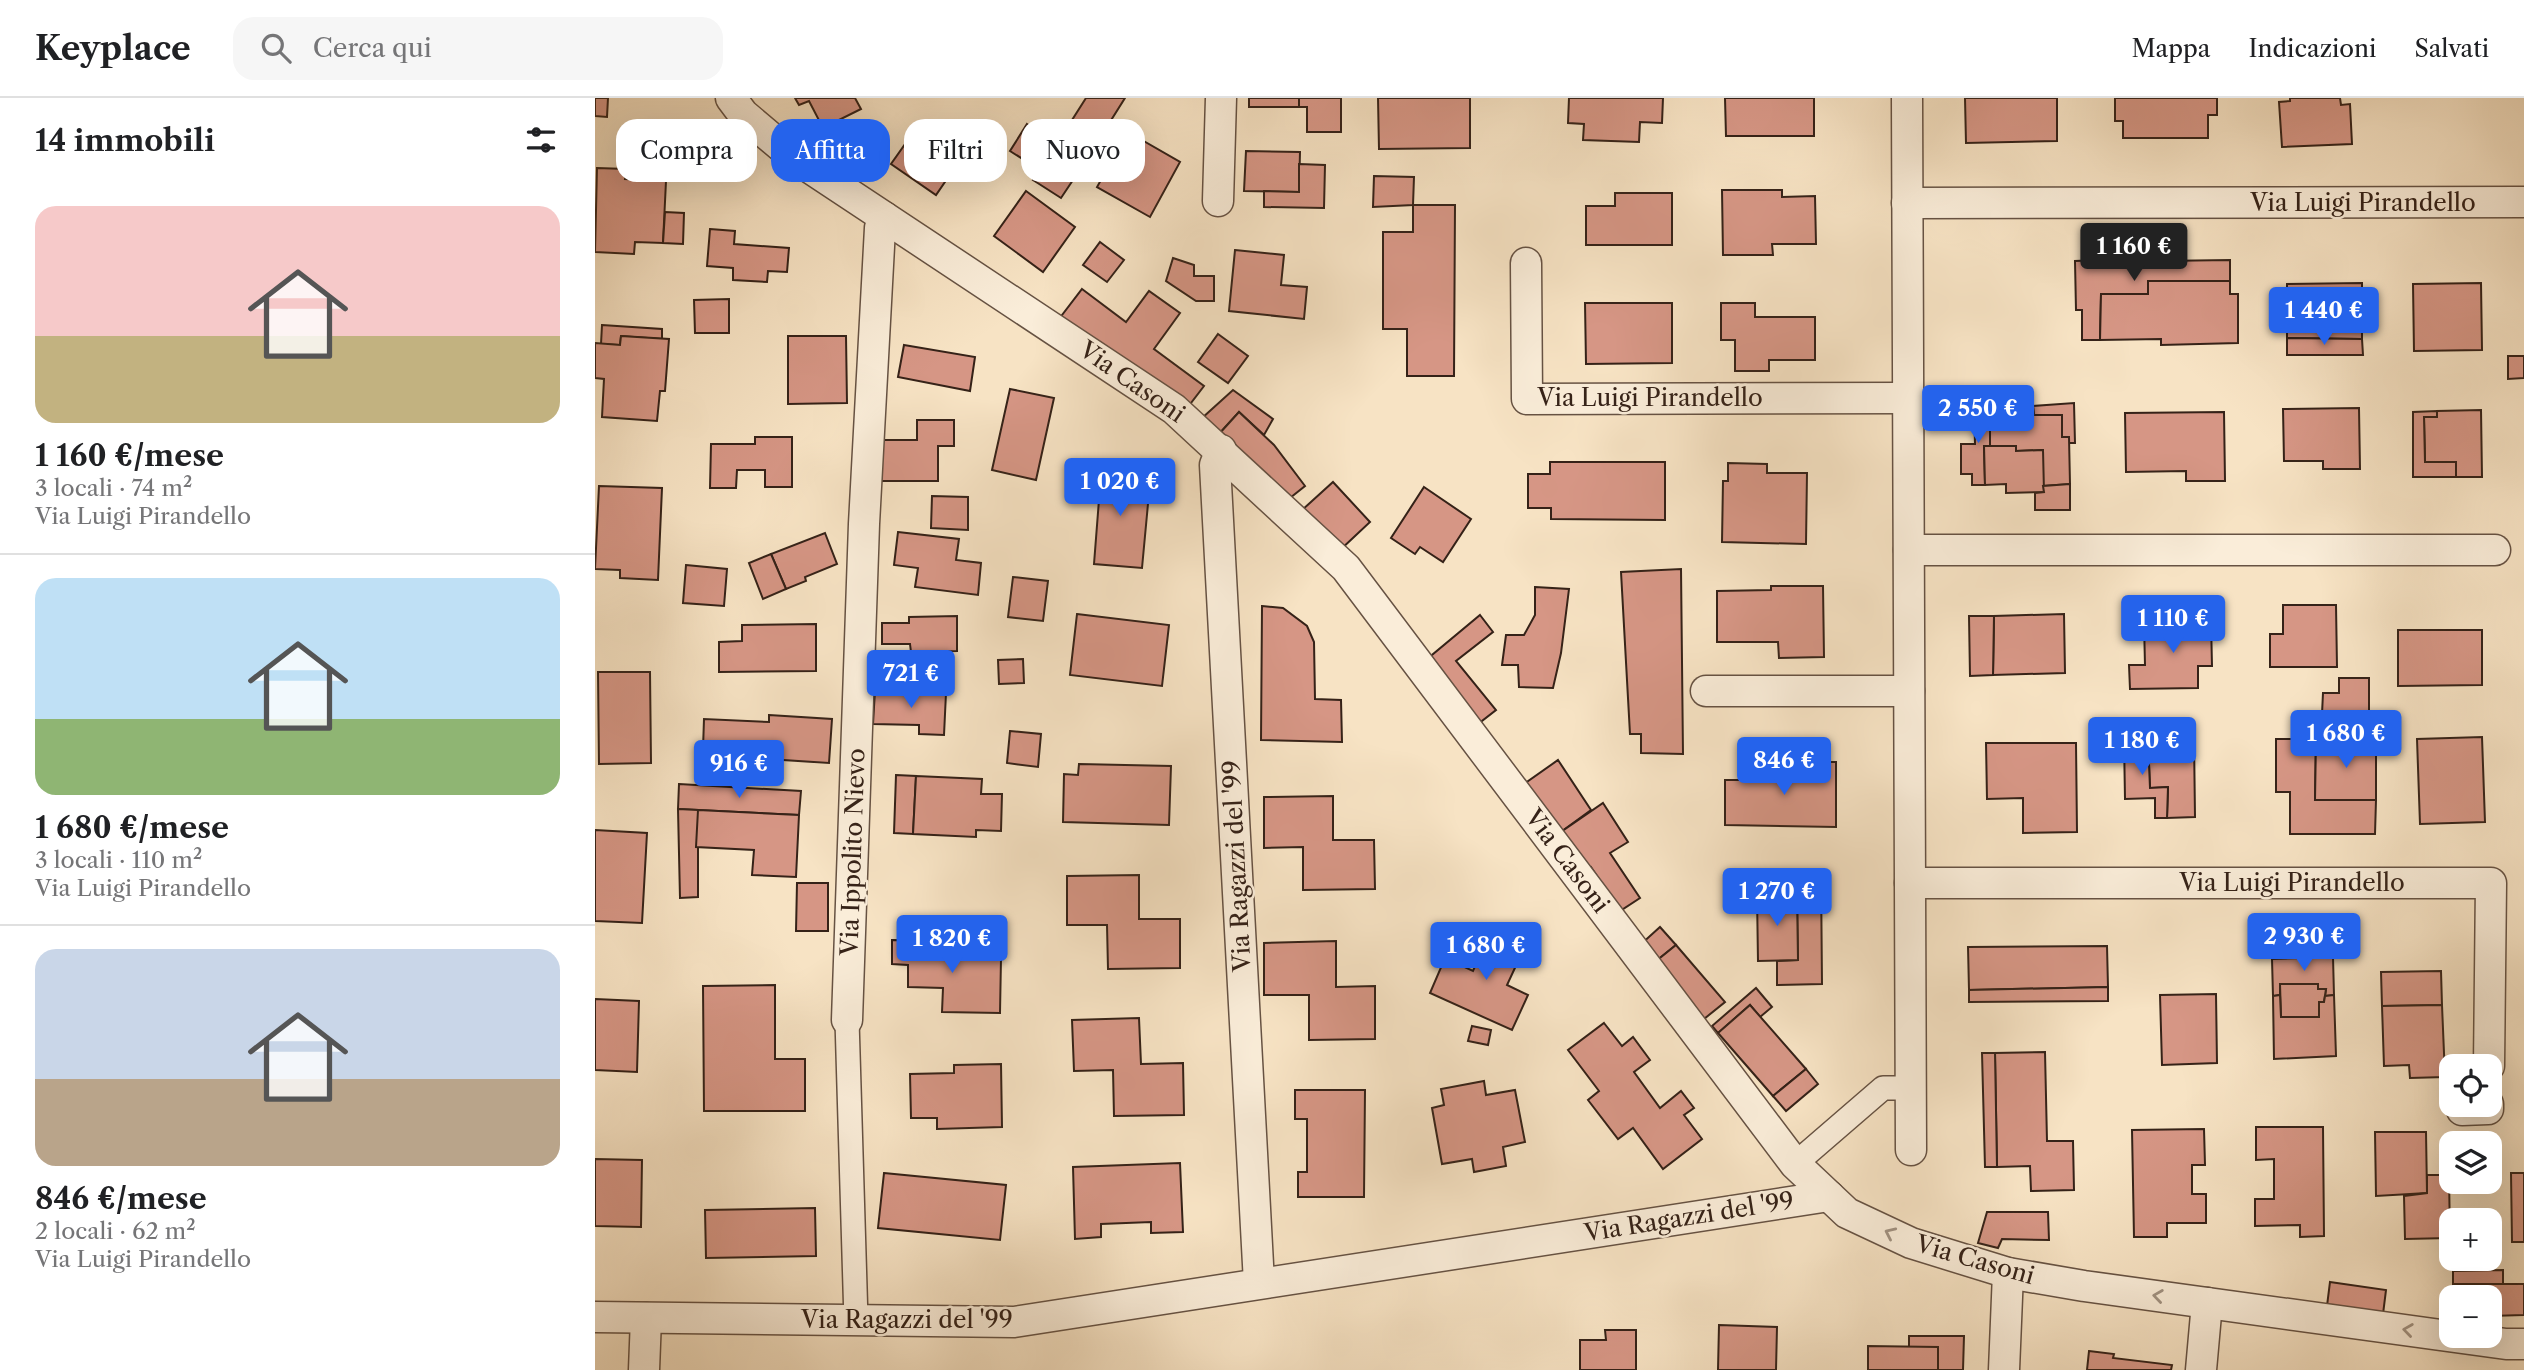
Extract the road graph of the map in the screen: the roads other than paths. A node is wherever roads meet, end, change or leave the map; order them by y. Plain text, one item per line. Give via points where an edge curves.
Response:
1 (731, 98) edge
2 (1221, 98) edge
3 (1907, 98) edge
4 (1218, 201) dead end
5 (2524, 202) edge
6 (1907, 203) junction
7 (884, 216) junction
8 (1526, 263) dead end
9 (1908, 398) junction
10 (1221, 450) junction
11 (1909, 550) junction
12 (2495, 550) dead end
13 (1706, 691) dead end
14 (1909, 691) junction
15 (1910, 883) junction
16 (847, 1020) joint
17 (2489, 1054) edge
18 (1911, 1088) junction
19 (1912, 1150) dead end
20 (1795, 1164) junction
21 (1829, 1196) junction
22 (2008, 1273) junction
23 (1259, 1283) junction
24 (2207, 1303) junction
25 (595, 1317) edge
26 (646, 1318) junction
27 (856, 1321) junction
28 (2524, 1344) edge
29 (644, 1370) edge
30 (2004, 1370) edge
31 (2201, 1370) edge

1 - 7 street, Via Casoni via 795,158
2 - 4 street
3 - 6 street
5 - 6 street, Via Luigi Pirandello
6 - 9 street
7 - 10 street, Via Casoni via 1174,408
7 - 16 street, Via Ippolito Nievo via 864,524
8 - 9 street, Via Luigi Pirandello via 1527,399
9 - 11 street
10 - 20 street, Via Casoni via 1346,568
10 - 23 street, Via Ragazzi del '99 via 1215,465
11 - 12 street
11 - 14 street
13 - 14 street
14 - 15 street
15 - 17 street, Via Luigi Pirandello via 2491,883
15 - 18 street
16 - 27 street, Via Ippolito Nievo
18 - 19 street
18 - 20 street via 1883,1088
20 - 21 street, Via Casoni
22 -> 21 street, Via Casoni via 1911,1243 1847,1213
21 - 23 street, Via Ragazzi del '99
24 -> 22 street, Via Casoni
22 - 30 street
23 - 27 street, Via Ragazzi del '99 via 1014,1322
28 -> 24 street, Via Casoni
24 - 31 street
25 - 26 street, Via Ragazzi del '99
26 - 27 street, Via Ragazzi del '99
26 - 29 street

